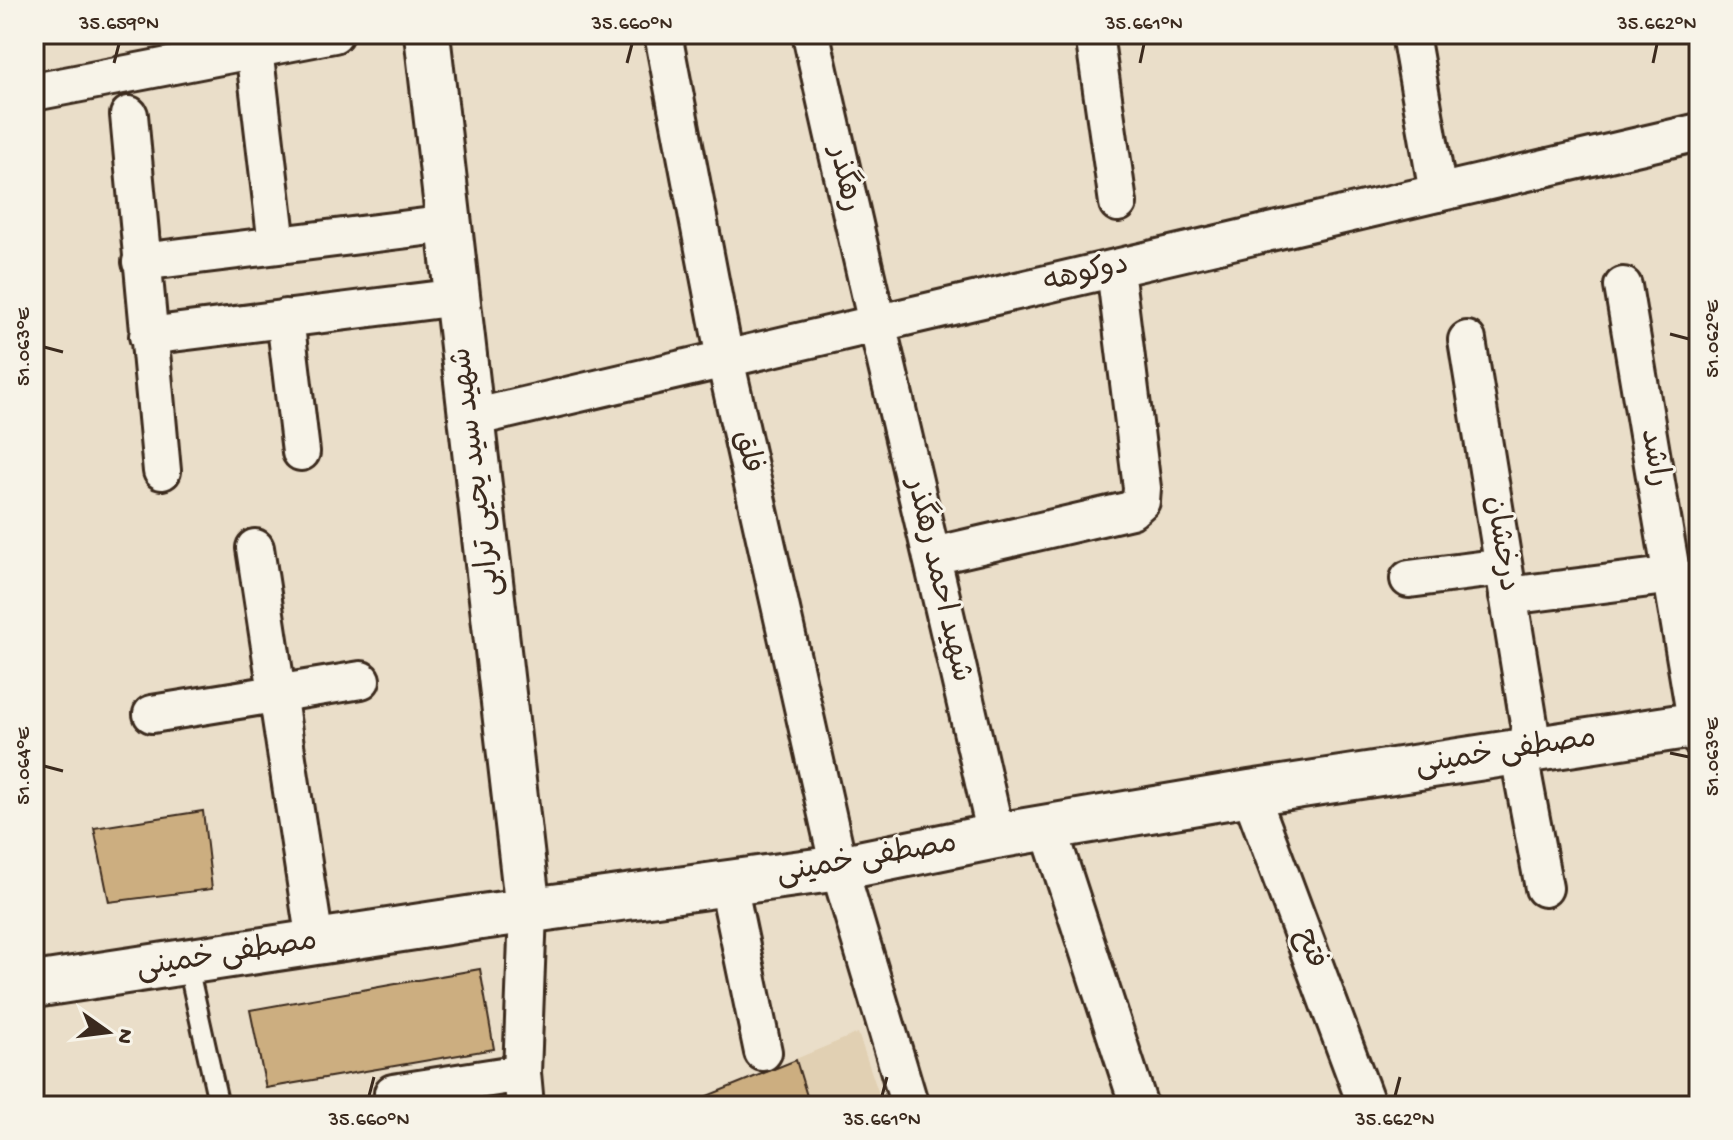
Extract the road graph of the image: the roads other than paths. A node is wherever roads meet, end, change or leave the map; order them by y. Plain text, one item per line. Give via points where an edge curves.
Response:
1 (334, 34) edge
2 (427, 34) edge
3 (663, 34) edge
4 (811, 34) edge
5 (1094, 34) edge
6 (1410, 34) edge
7 (254, 49) junction
8 (34, 92) edge
9 (129, 115) dead end
10 (1699, 132) edge
11 (1438, 193) junction
12 (1118, 203) dead end
13 (449, 224) junction
14 (277, 245) junction
15 (141, 262) junction
16 (1115, 269) junction
17 (1623, 286) dead end
18 (458, 297) junction
19 (285, 318) junction
20 (146, 319) junction
21 (874, 325) junction
22 (1467, 340) dead end
23 (725, 359) junction
24 (472, 418) junction
25 (301, 452) dead end
26 (162, 471) dead end
27 (255, 548) dead end
28 (933, 556) junction
29 (1674, 575) junction
30 (1409, 579) dead end
31 (1506, 581) junction
32 (361, 680) dead end
33 (277, 694) junction
34 (152, 714) dead end
35 (1697, 729) edge
36 (1526, 749) junction
37 (1250, 793) junction
38 (1048, 827) junction
39 (996, 836) junction
40 (839, 868) junction
41 (728, 884) junction
42 (1544, 888) dead end
43 (528, 911) junction
44 (315, 942) junction
45 (187, 962) junction
46 (34, 985) edge
47 (763, 1052) dead end
48 (524, 1089) edge
49 (393, 1093) dead end
50 (219, 1106) edge
51 (910, 1106) edge
52 (1139, 1106) edge
53 (1367, 1106) edge

1 - 7 street
2 - 13 main road, شهید سید یحیی ترابی
3 - 23 street, فلق
4 - 21 street, رهگذر
5 - 12 street
6 - 11 street
7 - 8 street
7 - 14 street
9 - 15 street
10 - 11 street, دوکوهه
11 - 16 street, دوکوهه
13 - 14 street
13 - 18 main road, شهید سید یحیی ترابی
14 - 15 street
15 - 20 street
16 - 21 street, دوکوهه
16 - 28 street via 1141,501 1131,510
17 - 29 street, راشد
18 - 19 street
18 - 24 main road, شهید سید یحیی ترابی
19 - 20 street
19 - 25 street
20 - 26 street
21 - 23 street, دوکوهه
21 - 28 street, شهید احمد رهگذر
22 - 31 street, درخشان
23 - 24 street, دوکوهه
23 - 40 street, فلق
24 - 43 main road, شهید سید یحیی ترابی
27 - 33 street
28 - 39 street, شهید احمد رهگذر
29 - 31 street
29 - 35 street, راشد
30 - 31 street
31 - 36 street, درخشان
32 - 33 street
33 - 34 street
33 - 44 street
35 - 36 main road, مصطفی خمینی
36 - 37 main road, مصطفی خمینی
36 - 42 street, درخشان
37 - 38 main road, مصطفی خمینی
37 - 53 street, فتح
38 - 39 main road, مصطفی خمینی
38 - 52 street
39 - 40 main road, مصطفی خمینی
40 - 41 main road, مصطفی خمینی
40 - 51 street, فلق
41 - 43 main road, مصطفی خمینی
41 - 47 street
43 - 44 main road, مصطفی خمینی
43 - 48 street
44 - 45 main road, مصطفی خمینی
45 - 46 main road, مصطفی خمینی
45 - 50 lane
48 - 49 street

